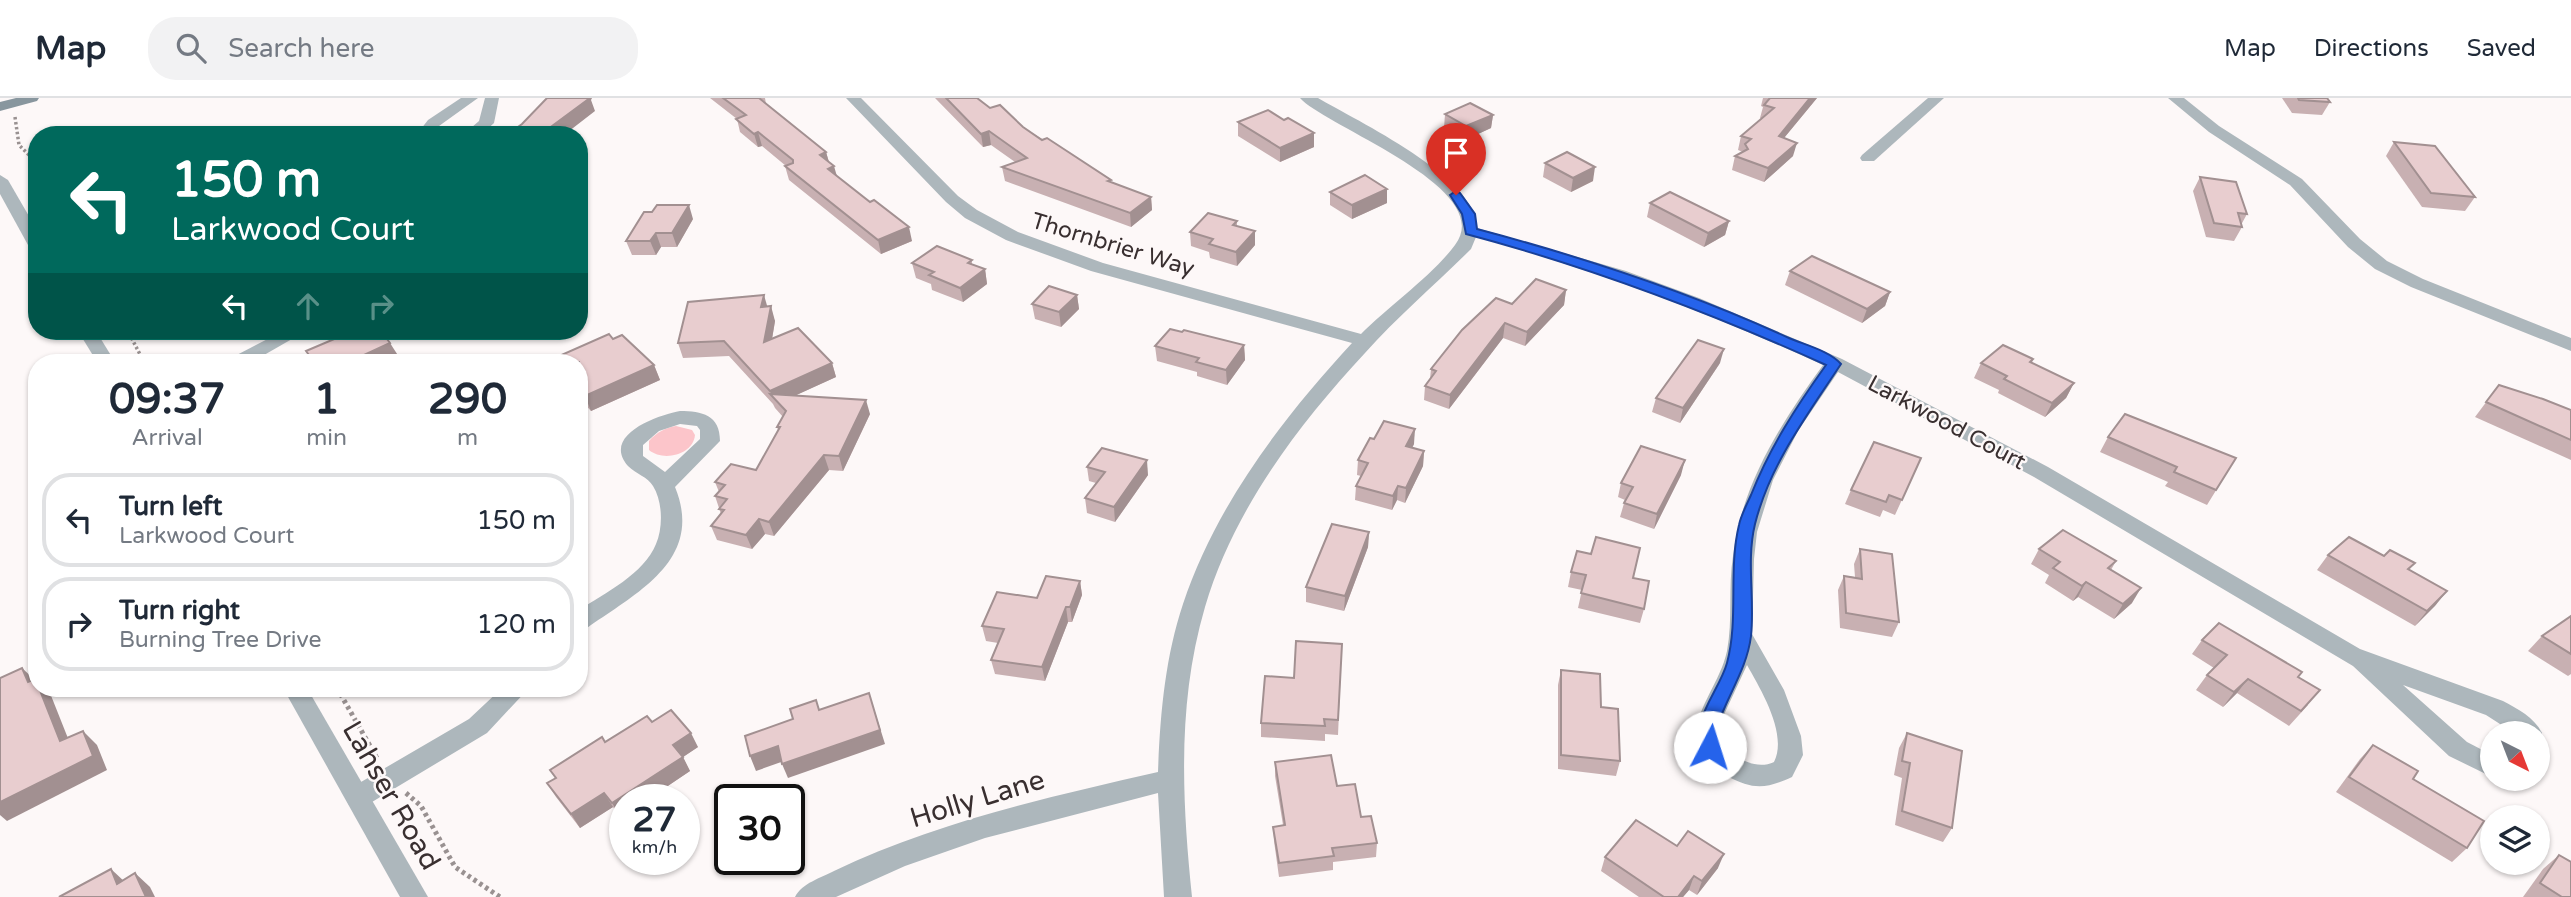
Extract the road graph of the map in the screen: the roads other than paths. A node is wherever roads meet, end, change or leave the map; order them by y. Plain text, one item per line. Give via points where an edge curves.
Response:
1 (32, 98) edge
2 (471, 98) edge
3 (492, 98) edge
4 (853, 98) edge
5 (1307, 98) edge
6 (1937, 98) edge
7 (2175, 98) edge
8 (7, 109) edge
9 (431, 126) edge
10 (482, 126) edge
11 (1868, 158) dead end
12 (0, 180) edge
13 (28, 229) edge
14 (1471, 231) junction
15 (280, 340) edge
16 (1365, 341) junction
17 (2571, 345) edge
18 (253, 354) edge
19 (1834, 364) junction
20 (664, 485) dead end
21 (588, 616) edge
22 (1742, 637) junction
23 (2356, 657) junction
24 (300, 697) edge
25 (508, 697) edge
26 (2515, 721) edge
27 (2480, 760) edge
28 (1170, 780) junction
29 (358, 797) junction
30 (414, 897) edge
31 (809, 897) edge
32 (1178, 897) edge

1 - 8 main road
2 - 9 street
3 - 10 street
4 - 16 street, Thornbrier Way via 952,199 1012,236 1087,264
5 - 14 street via 1428,170 1464,206
6 - 11 street
7 - 17 street via 2296,182 2381,265
12 - 13 street
14 - 16 street via 1465,245 1443,268
14 - 19 street, Larkwood Court via 1665,293
15 - 18 street
16 - 28 street via 1281,445 1208,567 1174,704
19 - 22 street via 1771,463 1747,524
19 - 23 street, Larkwood Court via 2039,471
20 - 21 street via 673,516 664,552 631,586
22 - 22 street via 1774,694 1791,744 1786,767 1763,778 1722,759 1710,747 1706,730 1735,667
23 - 26 street, Larkwood Court
23 - 27 street, Larkwood Court via 2458,748
24 - 29 street, Lahser Road
25 - 29 street via 478,726
28 - 31 street, Holly Lane via 974,829 872,866
28 - 32 street
29 - 30 street, Lahser Road

